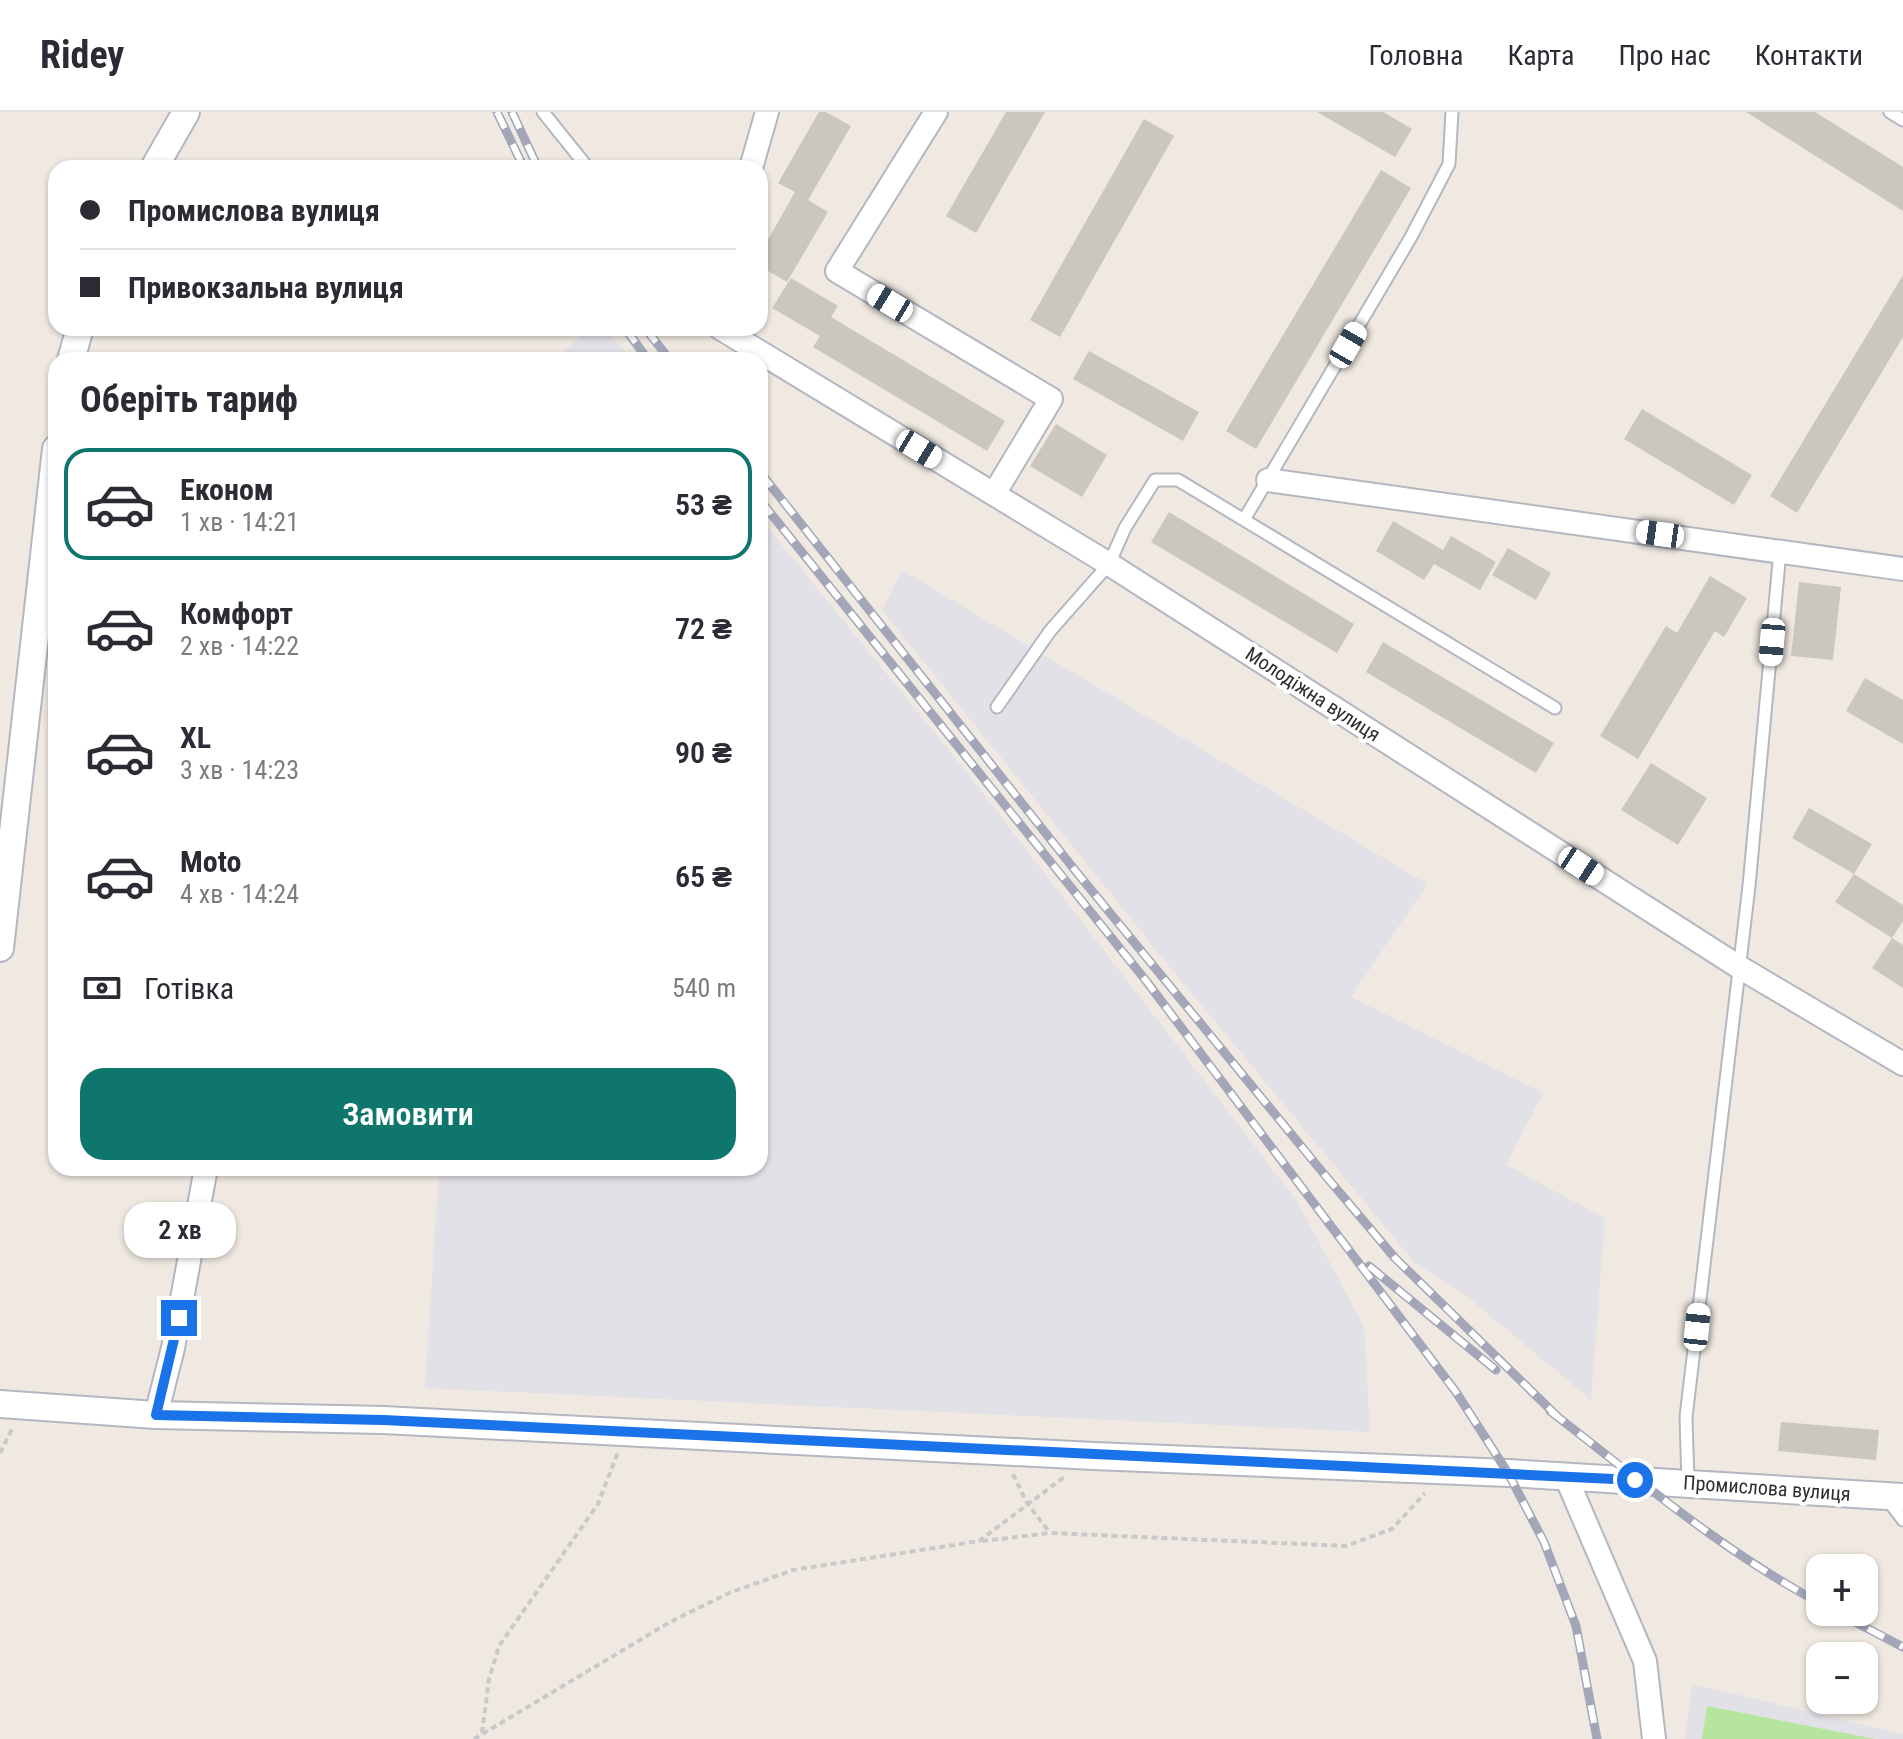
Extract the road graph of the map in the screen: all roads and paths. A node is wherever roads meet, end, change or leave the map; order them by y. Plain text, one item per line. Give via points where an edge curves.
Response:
1 (186, 112) edge
2 (543, 112) edge
3 (767, 112) edge
4 (936, 112) edge
5 (1452, 112) edge
6 (1890, 112) edge
7 (1903, 120) edge
8 (159, 160) edge
9 (582, 160) edge
10 (753, 160) edge
11 (733, 336) edge
12 (760, 352) edge
13 (768, 357) edge
14 (1268, 480) junction
15 (994, 494) junction
16 (1245, 518) junction
17 (48, 520) edge
18 (1780, 551) junction
19 (1109, 564) junction
20 (1903, 569) edge
21 (997, 707) dead end
22 (1555, 708) dead end
23 (0, 948) edge
24 (1739, 967) junction
25 (1903, 1064) edge
26 (205, 1176) edge
27 (12, 1405) edge
28 (156, 1415) junction
29 (626, 1431) junction
30 (1002, 1450) junction
31 (0, 1453) edge
32 (1094, 1456) junction
33 (1448, 1471) junction
34 (1566, 1477) junction
35 (1688, 1483) junction
36 (1899, 1498) edge
37 (1027, 1503) junction
38 (1050, 1533) junction
39 (979, 1541) junction
40 (482, 1733) junction
41 (474, 1739) edge
42 (1654, 1739) edge

1 - 8 street
2 - 9 lane
3 - 10 street
4 - 15 street via 837,271 1051,399
5 - 14 lane via 1449,164
6 - 7 lane
11 - 12 street, Молодіжна вулиця
13 - 15 street, Молодіжна вулиця
14 - 16 lane
14 - 18 street
15 - 19 street, Молодіжна вулиця
16 - 19 lane via 1178,480 1155,480
16 - 22 lane
17 - 23 street
18 - 20 street
18 - 24 lane
19 - 21 lane via 1050,631
19 - 24 street, Молодіжна вулиця
24 - 25 street, Молодіжна вулиця
24 - 35 lane via 1686,1417
26 - 28 street
27 - 28 street, Промислова вулиця
27 - 31 path
28 - 29 street, Промислова вулиця
29 - 30 street, Промислова вулиця
29 - 40 path via 598,1504 499,1646
30 - 32 street, Промислова вулиця
30 - 37 path
32 - 33 street, Промислова вулиця
32 - 37 path
33 - 34 street, Промислова вулиця
33 - 38 path via 1392,1529 1346,1546
34 - 35 street, Промислова вулиця
34 - 42 street via 1645,1661
35 - 36 street, Промислова вулиця
37 - 38 path
37 - 39 path
38 - 39 path
39 - 40 path via 793,1570 729,1593
40 - 41 path

